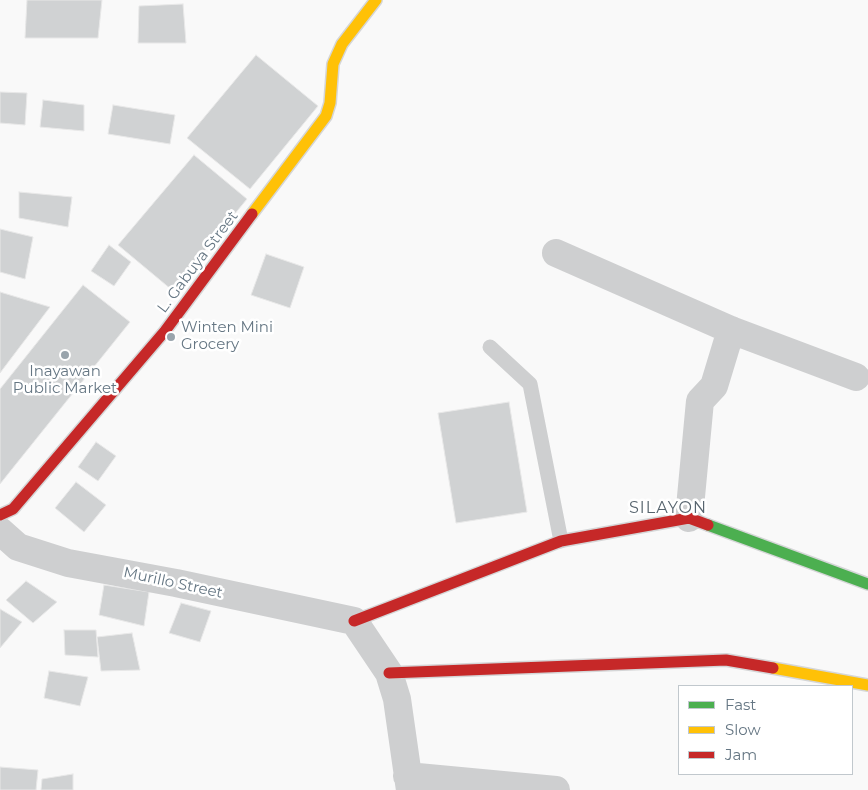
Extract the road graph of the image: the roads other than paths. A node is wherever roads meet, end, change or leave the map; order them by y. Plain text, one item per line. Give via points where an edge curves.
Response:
1 (376, 0) edge
2 (556, 253) dead end
3 (731, 330) junction
4 (490, 347) dead end
5 (856, 376) dead end
6 (0, 515) edge
7 (690, 518) junction
8 (0, 531) edge
9 (561, 541) junction
10 (868, 584) edge
11 (354, 621) junction
12 (389, 673) junction
13 (868, 685) edge
14 (408, 783) edge
15 (556, 790) edge

1 - 6 street, L. Gabuya Street via 342,44 334,64 326,116 165,331 13,509
2 - 3 street
3 - 5 street
3 - 7 street via 714,386 700,401
4 - 9 lane via 530,384
7 - 9 street
7 - 10 street
8 - 11 street, Murillo Street via 18,547 68,563
9 - 11 street
11 - 12 street
12 - 13 street via 726,660
12 - 14 street via 397,699
14 - 15 street

